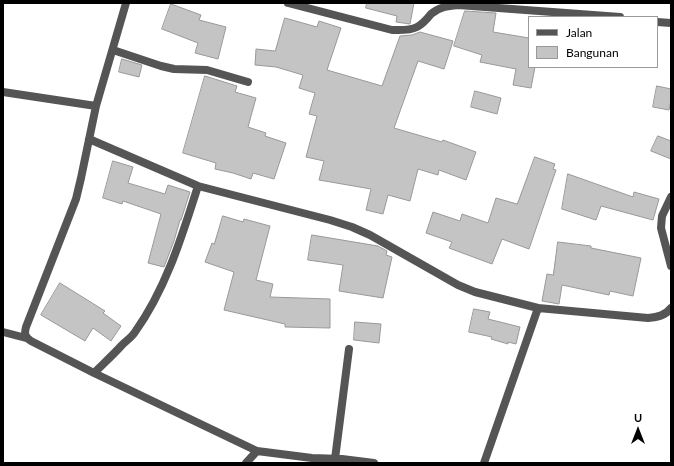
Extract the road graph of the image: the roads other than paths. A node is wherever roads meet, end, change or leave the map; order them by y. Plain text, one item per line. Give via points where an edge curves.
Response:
1 (126, 3) edge
2 (288, 3) edge
3 (440, 6) edge
4 (606, 16) edge
5 (658, 22) edge
6 (671, 23) edge
7 (113, 50) junction
8 (248, 82) dead end
9 (3, 92) edge
10 (96, 106) junction
11 (89, 139) junction
12 (198, 186) junction
13 (671, 197) edge
14 (671, 266) edge
15 (538, 308) junction
16 (671, 308) edge
17 (3, 332) edge
18 (26, 338) junction
19 (349, 349) dead end
20 (94, 373) junction
21 (257, 451) junction
22 (335, 459) junction
23 (246, 463) edge
24 (374, 463) edge
25 (484, 463) edge

1 - 7 street
2 - 3 street via 392,30 416,27
3 - 4 street via 458,5
5 - 6 street
7 - 8 street via 161,66 207,70
7 - 10 street
9 - 10 street
10 - 11 street
11 - 12 street
11 - 18 street via 76,199 26,327
12 - 15 street via 352,227 458,285 475,292
12 - 20 street via 176,253 153,303 134,333
13 - 14 street via 662,216 661,228
15 - 16 street via 648,318 660,317
15 - 25 street
17 - 18 street
18 - 20 street
19 - 22 street
20 - 21 street
21 - 22 street
21 - 23 street
22 - 24 street

